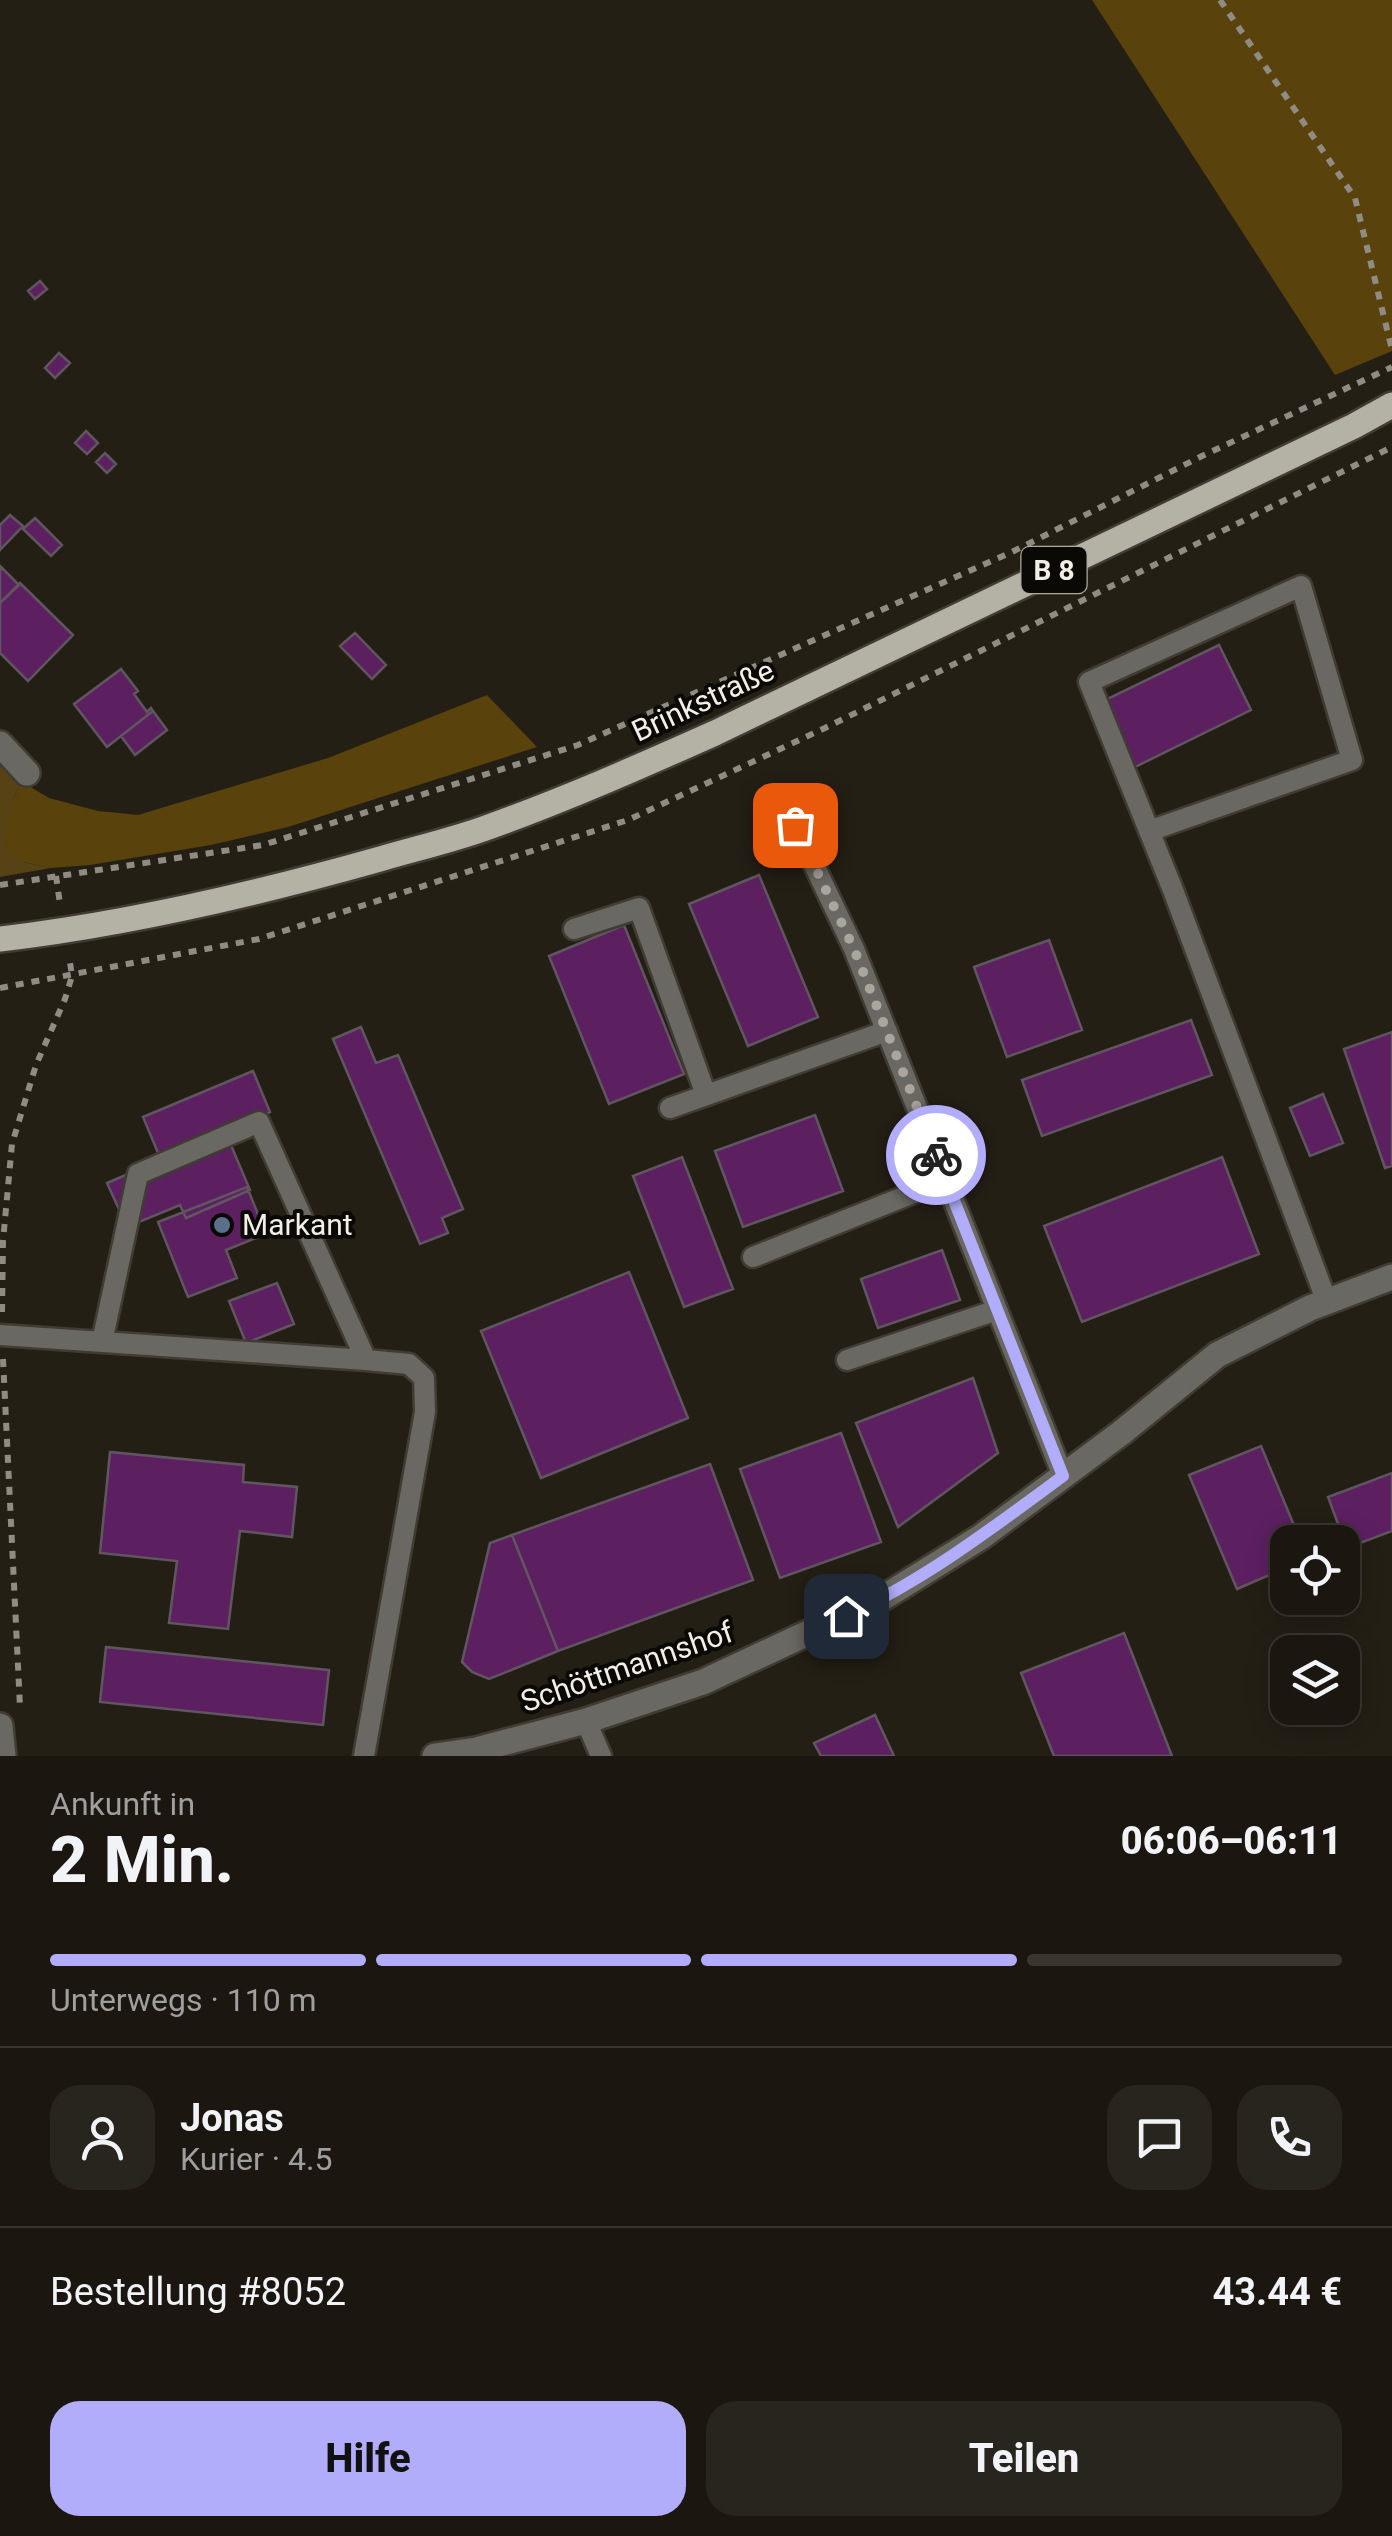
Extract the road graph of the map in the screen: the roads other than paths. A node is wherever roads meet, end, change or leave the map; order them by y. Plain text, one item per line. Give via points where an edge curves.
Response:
1 (1392, 405) edge
2 (0, 744) edge
3 (27, 773) dead end
4 (795, 825) dead end
5 (1150, 831) junction
6 (574, 929) dead end
7 (0, 939) edge
8 (887, 1031) junction
9 (706, 1095) junction
10 (670, 1108) dead end
11 (946, 1180) junction
12 (753, 1257) dead end
13 (1392, 1277) edge
14 (1327, 1302) junction
15 (997, 1310) junction
16 (1, 1335) edge
17 (102, 1342) junction
18 (366, 1360) junction
19 (847, 1360) dead end
20 (1063, 1476) junction
21 (10, 1722) edge
22 (586, 1722) junction
23 (2, 1756) edge
24 (364, 1756) edge
25 (435, 1756) edge
26 (600, 1756) edge

1 - 7 main road, Brinkstraße / B 8 via 624,774 481,830 196,906
2 - 3 street
4 - 8 lane
5 - 5 lane via 1088,682 1301,586 1352,760
5 - 14 lane
6 - 9 lane via 639,908
8 - 9 lane
8 - 11 lane
9 - 10 lane
11 - 12 lane
11 - 15 lane
13 - 14 street, Schöttmannshof
14 - 20 street, Schöttmannshof via 1217,1355
15 - 19 lane
15 - 20 lane
16 - 17 lane
17 - 18 lane
17 - 18 lane via 138,1174 259,1122
18 - 24 lane via 408,1364 424,1378 425,1412
20 - 22 street, Schöttmannshof via 882,1599 704,1682
21 - 23 street
22 - 25 street, Schöttmannshof
22 - 26 lane

